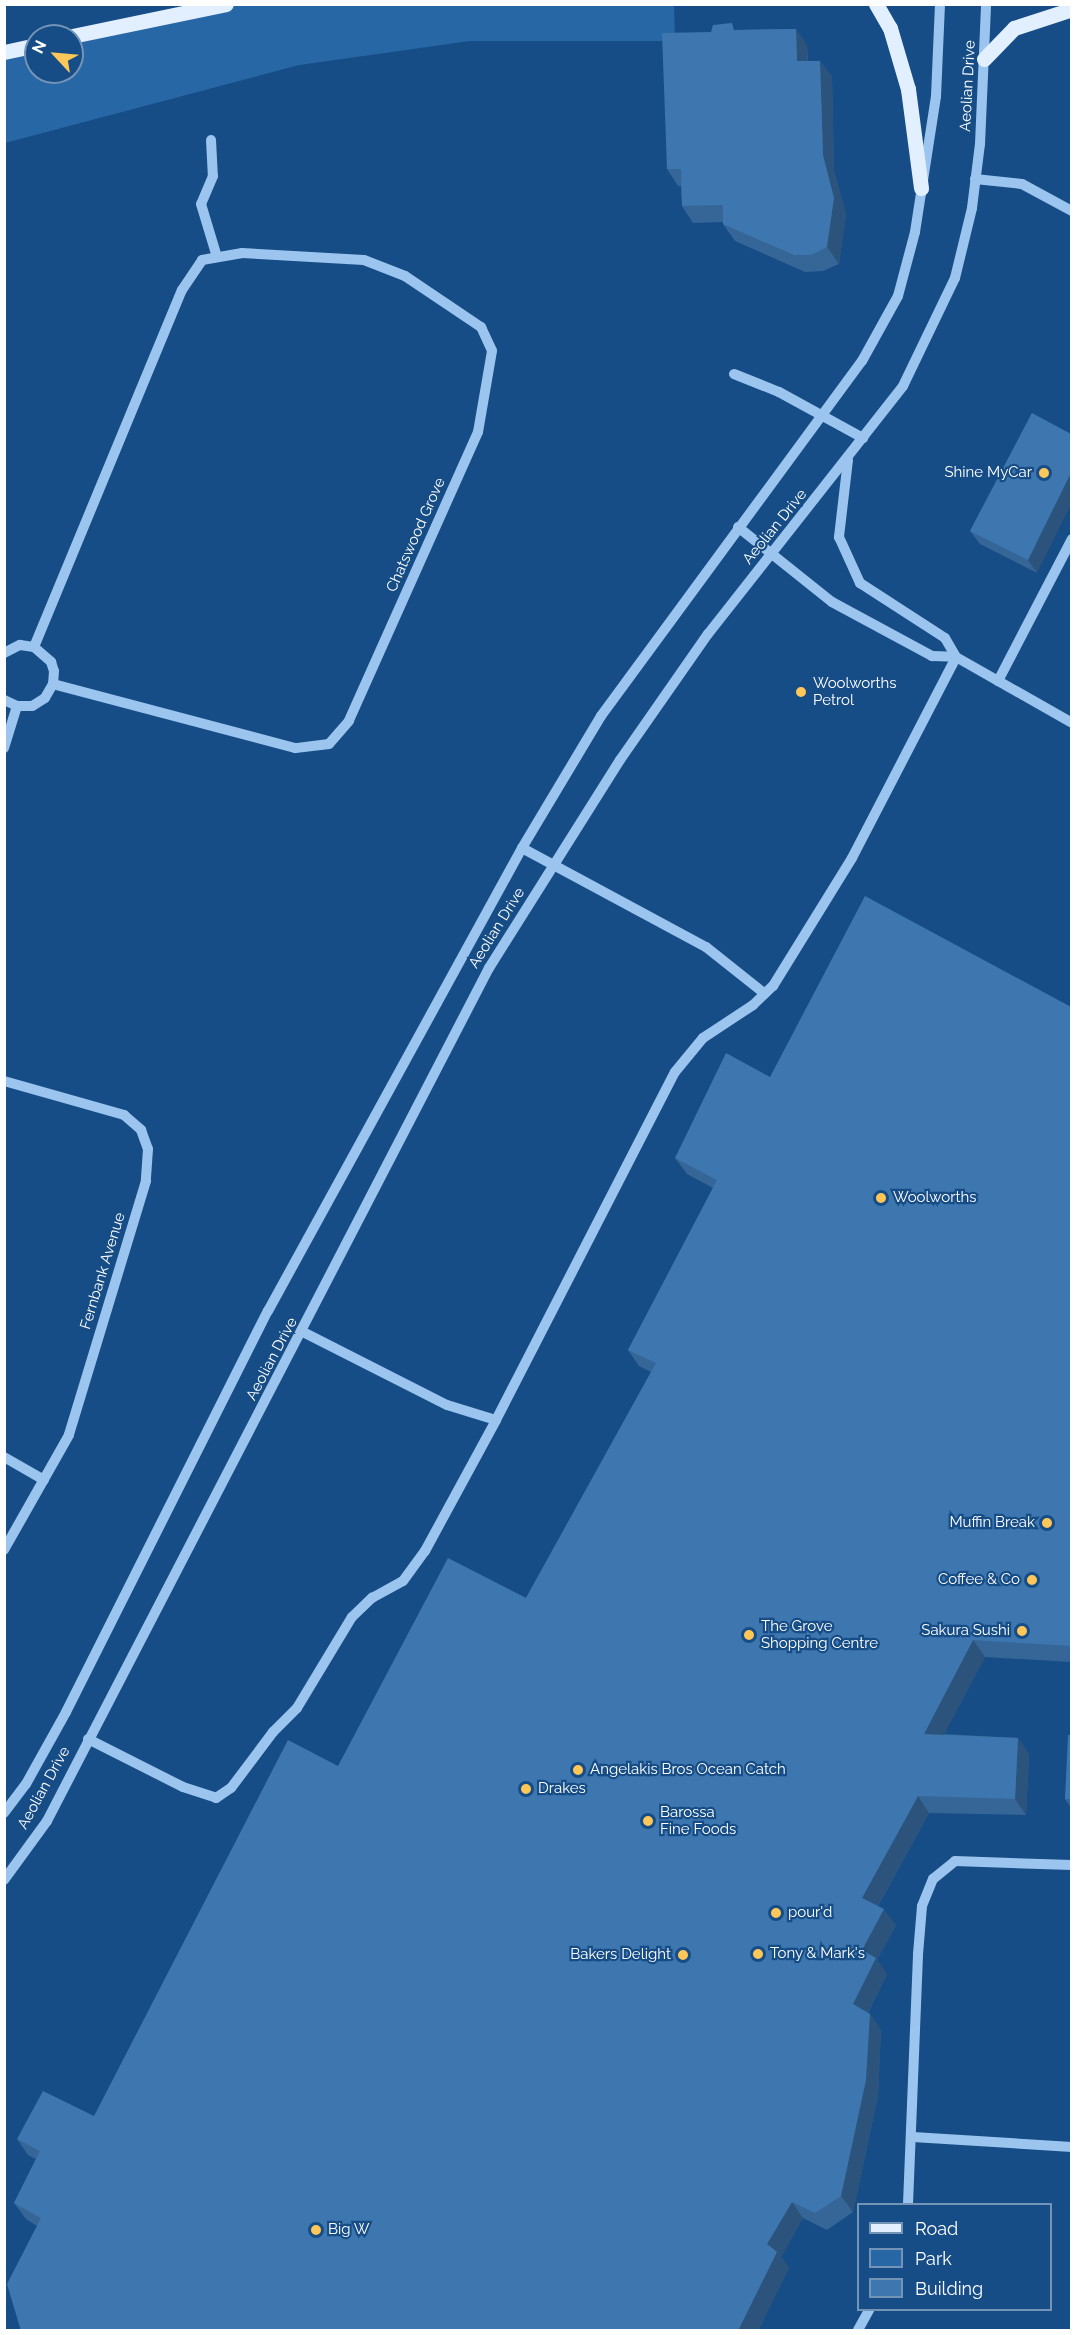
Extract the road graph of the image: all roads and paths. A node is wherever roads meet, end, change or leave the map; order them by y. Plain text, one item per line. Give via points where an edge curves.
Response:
1 (226, 4) edge
2 (876, 4) edge
3 (940, 4) edge
4 (986, 4) edge
5 (1071, 9) edge
6 (84, 34) edge
7 (24, 48) edge
8 (4, 52) edge
9 (984, 59) junction
10 (211, 140) dead end
11 (975, 179) junction
12 (921, 188) junction
13 (1071, 211) edge
14 (218, 257) junction
15 (734, 374) dead end
16 (823, 415) junction
17 (863, 438) junction
18 (848, 458) junction
19 (738, 527) junction
20 (1071, 539) edge
21 (770, 555) junction
22 (34, 647) junction
23 (4, 653) edge
24 (956, 657) junction
25 (998, 681) junction
26 (53, 684) junction
27 (4, 700) edge
28 (17, 706) junction
29 (1071, 723) edge
30 (4, 748) edge
31 (522, 848) junction
32 (553, 867) junction
33 (765, 994) junction
34 (4, 1081) edge
35 (303, 1332) junction
36 (496, 1420) junction
37 (4, 1456) edge
38 (44, 1480) junction
39 (4, 1550) edge
40 (88, 1739) junction
41 (4, 1813) edge
42 (1071, 1865) edge
43 (4, 1880) edge
44 (913, 2137) junction
45 (1071, 2147) edge
46 (908, 2203) edge
47 (868, 2311) edge
48 (858, 2331) edge

1 - 6 main road
2 - 12 main road via 890,28 908,89
3 - 12 street, Aeolian Drive via 936,96
4 - 9 street, Aeolian Drive
5 - 9 main road via 1014,28
7 - 8 main road
9 - 11 street, Aeolian Drive
10 - 14 street via 213,176 201,204
11 - 13 street via 1022,184
11 - 17 street, Aeolian Drive via 955,278 903,386
12 - 16 street, Aeolian Drive via 898,296 862,361
14 - 22 street, Chatswood Grove via 201,260 182,290
14 - 26 street, Chatswood Grove via 242,253 364,260 405,276 481,327 492,351 478,432 349,722 328,744 295,748
15 - 16 street
16 - 17 street
16 - 19 street, Aeolian Drive
17 - 18 street, Aeolian Drive
18 - 21 street, Aeolian Drive
18 - 24 street via 839,537 860,583 945,638
19 - 21 street
19 - 31 street, Aeolian Drive via 601,716
20 - 25 street
21 - 24 street via 832,602 932,656
21 - 32 street, Aeolian Drive via 647,721
22 - 23 street via 20,645
22 - 26 street via 51,662
24 - 25 street
24 - 33 street via 852,858
25 - 29 street
26 - 28 street via 45,698 32,706
27 - 28 street
28 - 30 street
31 - 32 street
31 - 41 street, Aeolian Drive via 268,1311 66,1712 26,1784
32 - 33 street via 706,947
32 - 35 street, Aeolian Drive via 489,968
33 - 36 street via 703,1038 675,1072
34 - 38 street, Fernbank Avenue via 124,1114 141,1130 148,1149 146,1181 69,1435
35 - 36 street via 447,1405
35 - 40 street, Aeolian Drive
36 - 40 street via 419,1559 403,1581 372,1598 351,1617 297,1708 273,1732 231,1788 216,1798 183,1787
37 - 38 street
38 - 39 street, Fernbank Avenue
40 - 43 street, Aeolian Drive via 47,1821
42 - 44 street via 955,1861 933,1879 922,1906 918,1944
44 - 45 street
44 - 46 street
47 - 48 street

